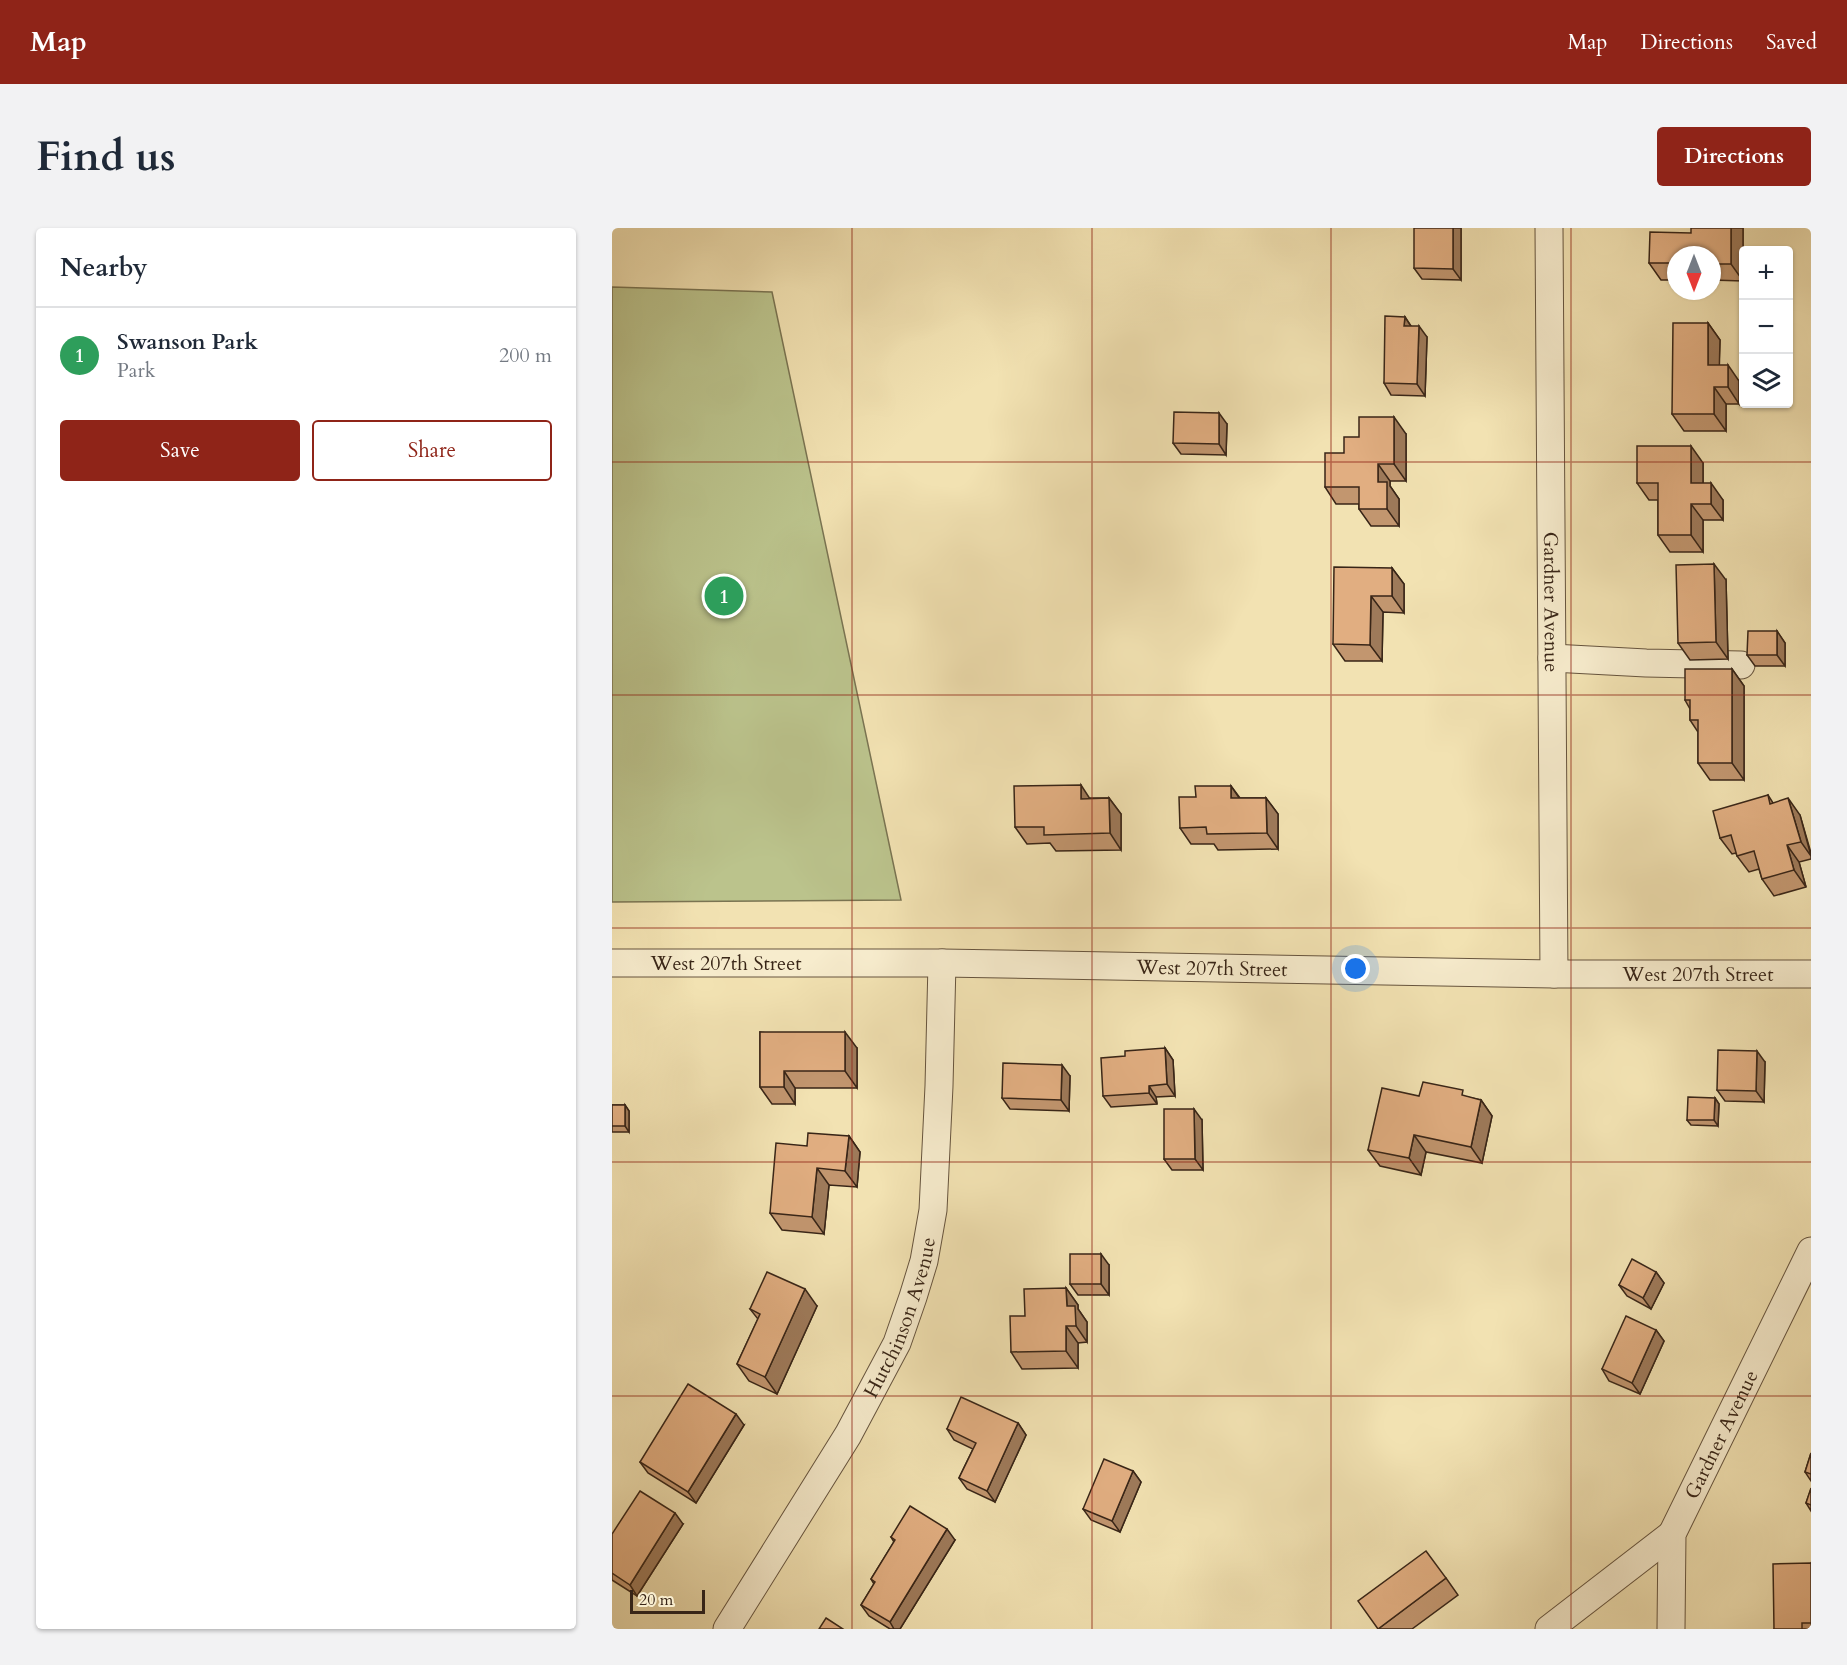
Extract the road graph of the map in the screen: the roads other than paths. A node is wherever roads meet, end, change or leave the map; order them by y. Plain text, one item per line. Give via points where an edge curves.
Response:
1 (1549, 228) edge
2 (1552, 658) junction
3 (1741, 665) dead end
4 (612, 963) edge
5 (942, 963) junction
6 (1554, 974) junction
7 (1811, 974) edge
8 (1811, 1251) edge
9 (1672, 1534) junction
10 (727, 1629) edge
11 (1549, 1629) edge
12 (1671, 1629) edge

1 - 2 street, Gardner Avenue
2 - 3 street
2 - 6 street, Gardner Avenue
4 - 5 street, West 207th Street
5 - 6 street, West 207th Street
5 - 10 street, Hutchinson Avenue via 933,1210 913,1297 897,1343 848,1435
6 - 7 street, West 207th Street
8 - 9 street, Gardner Avenue
9 - 11 street
9 - 12 street, Gardner Avenue

